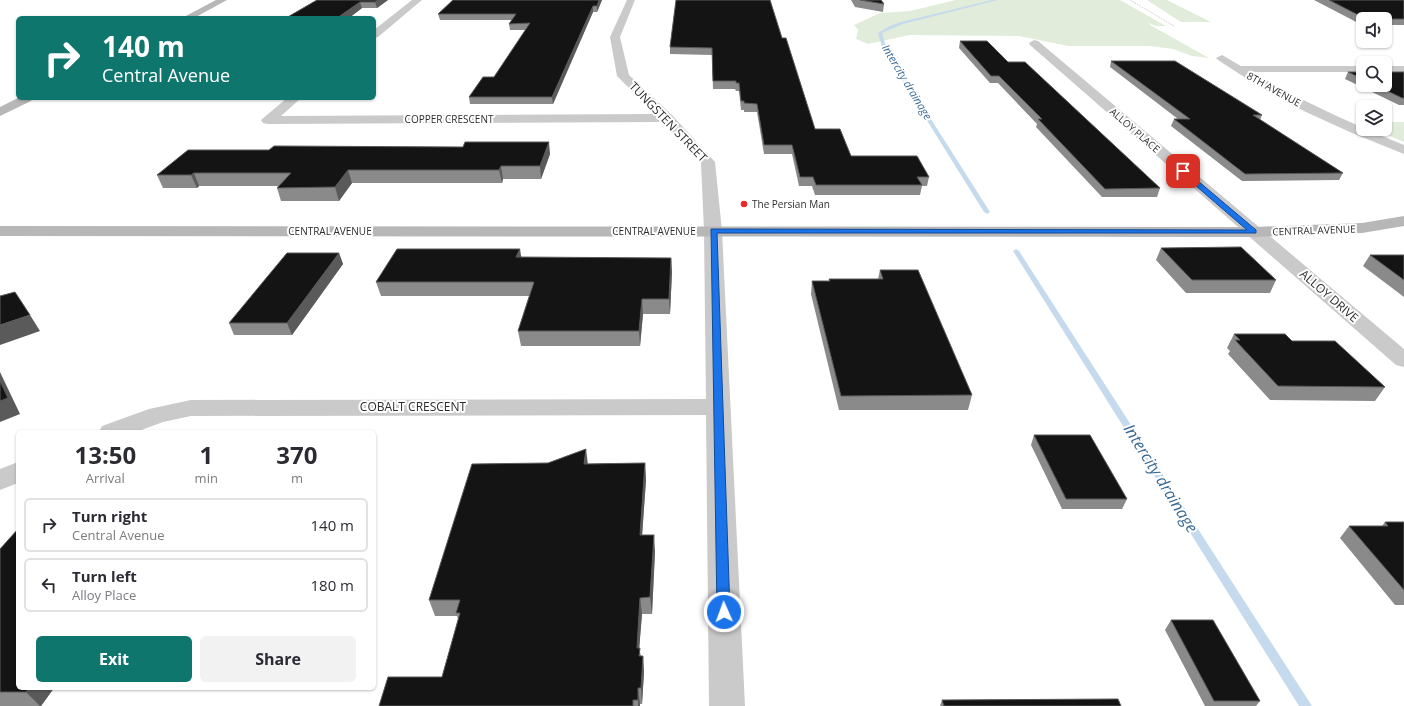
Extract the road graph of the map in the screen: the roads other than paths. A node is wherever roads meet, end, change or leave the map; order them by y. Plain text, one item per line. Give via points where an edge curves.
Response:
1 (223, 0) edge
2 (418, 0) edge
3 (631, 0) edge
4 (191, 16) edge
5 (376, 33) edge
6 (1034, 43) dead end
7 (1222, 58) dead end
8 (1237, 69) junction
9 (1356, 69) edge
10 (1392, 69) edge
11 (1404, 69) edge
12 (23, 100) edge
13 (293, 100) edge
14 (0, 112) edge
15 (667, 118) junction
16 (1404, 150) edge
17 (1404, 221) edge
18 (0, 231) edge
19 (713, 231) junction
20 (1254, 232) junction
21 (1404, 360) edge
22 (718, 407) junction
23 (117, 430) edge
24 (16, 473) edge
25 (0, 480) edge
26 (727, 706) edge

1 - 4 main road
2 - 5 street
3 - 15 street, TUNGSTEN STREET via 615,37 623,76
6 - 20 street, ALLOY PLACE
7 - 8 street
8 - 9 street, 8TH AVENUE
8 - 16 street, 8TH AVENUE via 1320,115
10 - 11 street
12 - 14 main road
13 - 15 street, COPPER CRESCENT via 268,120
15 - 19 street, TUNGSTEN STREET via 708,162
17 - 20 main road, CENTRAL AVENUE via 1362,228
18 - 19 main road, CENTRAL AVENUE
19 - 20 main road, CENTRAL AVENUE
19 - 22 street, TUNGSTEN STREET
20 - 21 street, ALLOY DRIVE
22 - 23 street, COBALT CRESCENT via 191,408 158,415
22 - 26 street, TUNGSTEN STREET
24 - 25 street

